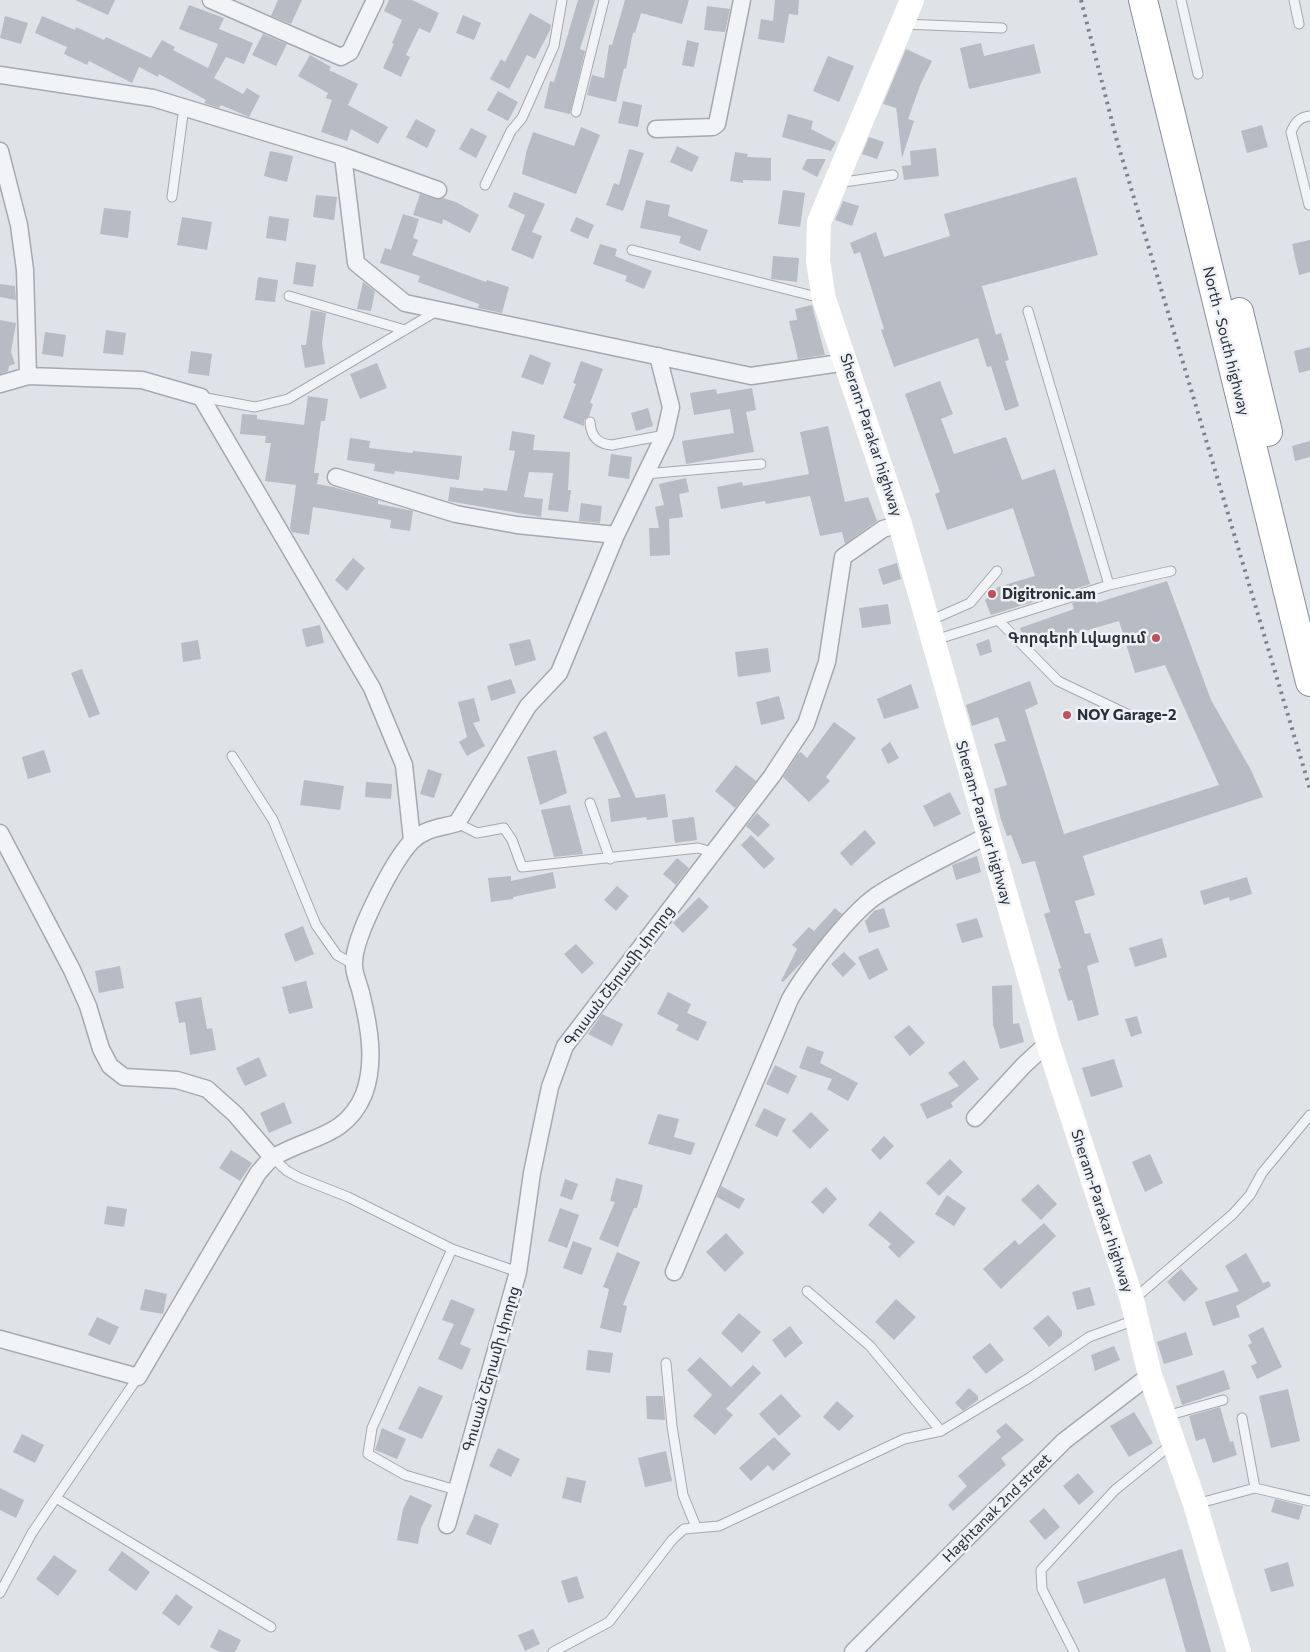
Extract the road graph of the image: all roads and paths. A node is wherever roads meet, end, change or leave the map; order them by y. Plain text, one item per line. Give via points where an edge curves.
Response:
1 (211, 0) edge
2 (375, 0) edge
3 (562, 0) edge
4 (604, 0) edge
5 (742, 0) edge
6 (912, 0) edge
7 (1126, 0) edge
8 (1143, 0) edge
9 (1163, 0) edge
10 (1181, 0) edge
11 (1294, 0) edge
12 (902, 24) junction
13 (1299, 24) dead end
14 (1002, 28) dead end
15 (1152, 36) junction
16 (1198, 74) dead end
17 (0, 75) edge
18 (184, 107) junction
19 (576, 112) dead end
20 (1310, 116) edge
21 (656, 129) dead end
22 (0, 151) edge
23 (343, 156) junction
24 (893, 175) dead end
25 (835, 184) junction
26 (486, 185) dead end
27 (438, 190) dead end
28 (172, 197) dead end
29 (1309, 205) edge
30 (632, 250) dead end
31 (289, 296) dead end
32 (824, 299) junction
33 (439, 310) junction
34 (1028, 311) dead end
35 (405, 330) junction
36 (658, 356) junction
37 (847, 362) junction
38 (28, 376) junction
39 (0, 384) edge
40 (201, 397) junction
41 (590, 422) dead end
42 (665, 434) junction
43 (761, 464) dead end
44 (645, 474) junction
45 (336, 477) dead end
46 (900, 524) junction
47 (616, 535) junction
48 (997, 571) dead end
49 (1171, 571) dead end
50 (1109, 585) junction
51 (1310, 601) edge
52 (998, 620) junction
53 (929, 631) junction
54 (1310, 682) edge
55 (1129, 715) dead end
56 (232, 756) dead end
57 (590, 803) dead end
58 (457, 822) junction
59 (0, 833) edge
60 (988, 834) junction
61 (412, 840) junction
62 (712, 852) junction
63 (610, 859) junction
64 (353, 964) junction
65 (1048, 1043) junction
66 (1310, 1115) edge
67 (975, 1118) dead end
68 (272, 1157) junction
69 (452, 1249) junction
70 (518, 1272) junction
71 (674, 1272) dead end
72 (807, 1290) dead end
73 (1134, 1310) junction
74 (0, 1339) edge
75 (666, 1363) dead end
76 (1150, 1375) junction
77 (138, 1377) junction
78 (1223, 1400) dead end
79 (1164, 1417) junction
80 (1242, 1418) dead end
81 (941, 1432) junction
82 (1172, 1444) junction
83 (1255, 1488) junction
84 (456, 1490) junction
85 (56, 1498) junction
86 (1310, 1501) edge
87 (1195, 1504) junction
88 (446, 1525) dead end
89 (696, 1527) junction
90 (0, 1593) edge
91 (271, 1627) dead end
92 (553, 1652) edge
93 (853, 1652) edge
94 (1074, 1652) edge
95 (1239, 1652) edge

1 - 2 street via 341,57 350,52
3 - 26 lane via 554,46 522,118 511,131
4 - 19 lane
5 - 21 street via 717,124 713,127
6 - 12 street, Sheram-Parakar highway
7 - 15 highway via 1135,18
8 - 15 highway, North - South highway
9 - 51 highway, North - South highway
10 - 16 lane
11 - 13 lane
12 - 14 lane
12 - 25 street, Sheram-Parakar highway
15 - 54 highway, North - South highway
17 - 18 street via 153,98
18 - 23 street
18 - 28 lane
20 - 29 lane via 1303,116 1291,132
22 - 38 street via 19,225 25,270
23 - 27 street
23 - 33 street via 356,262 405,303
24 - 25 lane
25 - 32 street, Sheram-Parakar highway via 819,222 818,261
30 - 32 lane
31 - 35 lane
32 - 37 street, Sheram-Parakar highway
33 - 35 lane
33 - 36 street
34 - 50 lane
35 - 40 lane via 288,399 255,407
36 - 37 street via 751,376
36 - 42 street via 672,407
37 - 46 street, Sheram-Parakar highway
38 - 39 street
38 - 40 street via 142,380
40 - 61 street via 372,688 404,765
41 - 42 lane via 591,432 604,445
42 - 44 street
43 - 44 lane
44 - 47 street
45 - 47 street via 456,514
46 - 53 street, Sheram-Parakar highway
46 - 62 street, Գուսան Շերամի փողոց via 884,529 843,557 827,662 806,724 772,776
47 - 58 street via 559,673 528,706
48 - 53 lane via 970,603
49 - 50 lane
50 - 52 lane
52 - 53 lane
52 - 55 lane via 1058,681
53 - 60 street, Sheram-Parakar highway
56 - 64 lane via 273,820 316,925 337,955
57 - 63 lane
58 - 61 street via 428,829
58 - 63 lane via 477,834 504,828 522,867
59 - 68 street via 72,970 110,1066 124,1077 177,1080 207,1090 235,1114
60 - 65 street, Sheram-Parakar highway
60 - 71 street via 876,896 859,910 801,979
61 - 64 street via 392,868 362,930
62 - 63 lane via 698,848
62 - 70 street, Գուսան Շերամի փողոց via 565,1046 550,1087 532,1173
64 - 68 street via 362,995 372,1067 364,1095 352,1114 333,1132
65 - 67 street
65 - 73 street, Sheram-Parakar highway
66 - 73 lane via 1233,1214
68 - 69 lane via 300,1178 348,1197
68 - 77 street via 251,1184
69 - 70 lane
69 - 84 lane via 372,1428 368,1454 405,1476
70 - 84 street, Գուսան Շերամի փողոց
72 - 81 lane via 870,1346
73 - 76 street, Sheram-Parakar highway
73 - 81 lane
74 - 77 street
75 - 89 lane via 683,1495
76 - 79 street, Sheram-Parakar highway
76 - 93 street, Haghtanak 2nd street via 1064,1441
77 - 85 lane
78 - 79 lane
79 - 82 street, Sheram-Parakar highway
80 - 83 lane
81 - 89 lane via 904,1440 719,1526
82 - 87 street, Sheram-Parakar highway
82 - 94 lane via 1115,1490 1041,1570 1042,1589
83 - 86 lane
83 - 87 lane
84 - 88 street, Գուսան Շերամի փողոց
85 - 90 lane
85 - 91 lane
87 - 95 street, Sheram-Parakar highway
89 - 92 lane via 684,1529 672,1540 609,1622

